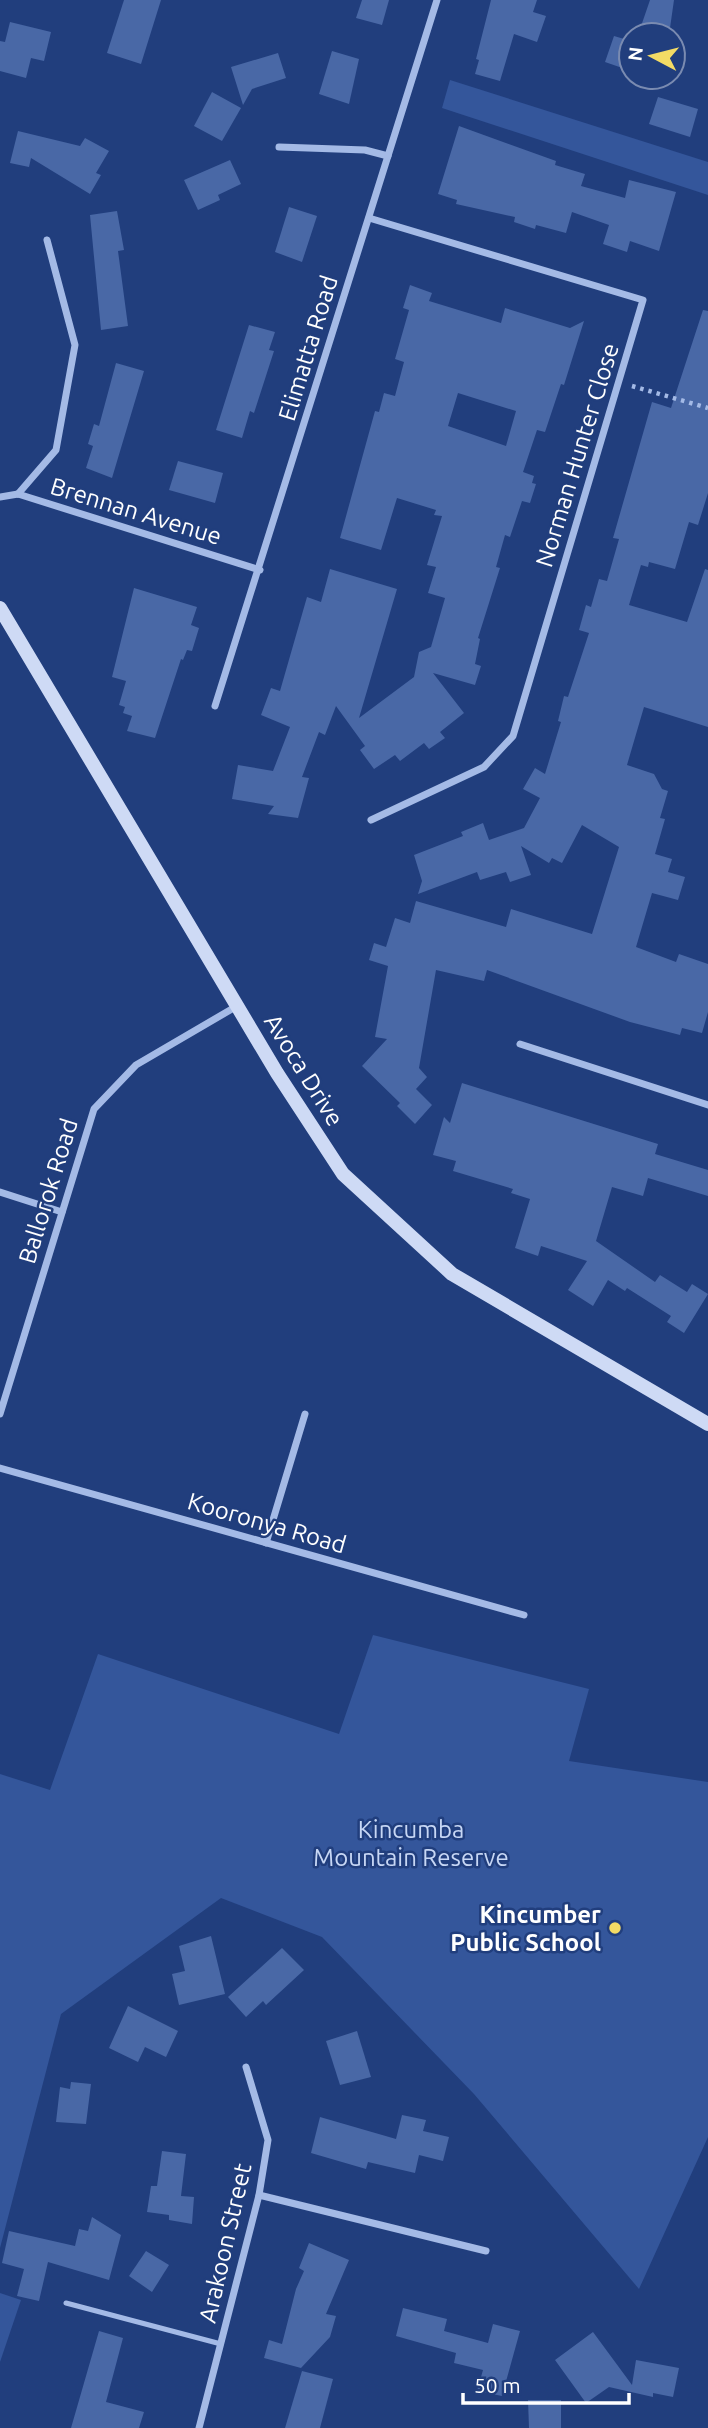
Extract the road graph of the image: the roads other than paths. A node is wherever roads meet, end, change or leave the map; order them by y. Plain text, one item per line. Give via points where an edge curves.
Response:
1 (436, 0) edge
2 (279, 147) dead end
3 (388, 156) junction
4 (369, 218) junction
5 (47, 240) dead end
6 (18, 494) junction
7 (0, 497) edge
8 (260, 570) junction
9 (0, 608) edge
10 (215, 706) dead end
11 (371, 820) dead end
12 (237, 1006) junction
13 (520, 1044) dead end
14 (708, 1105) edge
15 (0, 1192) edge
16 (62, 1212) junction
17 (0, 1414) edge
18 (305, 1414) dead end
19 (708, 1424) edge
20 (0, 1468) edge
21 (266, 1543) junction
22 (524, 1615) dead end
23 (246, 2067) dead end
24 (259, 2195) junction
25 (486, 2251) dead end
26 (66, 2303) dead end
27 (221, 2344) junction
28 (199, 2428) edge

1 - 3 street, Elimatta Road
2 - 3 street via 365,150
3 - 4 street, Elimatta Road
4 - 8 street, Elimatta Road
4 - 11 street, Norman Hunter Close via 643,300 513,736 484,767
5 - 6 street via 75,345 56,450
6 - 7 street, Brennan Avenue
6 - 8 street, Brennan Avenue
8 - 10 street, Elimatta Road
9 - 12 main road, Avoca Drive
12 - 16 street, Ballorok Road via 136,1065 94,1110
12 - 19 main road, Avoca Drive via 343,1174 452,1274
13 - 14 street
15 - 16 street
16 - 17 street, Ballorok Road
18 - 21 street
20 - 21 street, Kooronya Road
21 - 22 street, Kooronya Road
23 - 24 street, Arakoon Street via 268,2140
24 - 25 street
24 - 27 street, Arakoon Street
26 - 27 lane
27 - 28 street, Arakoon Street

